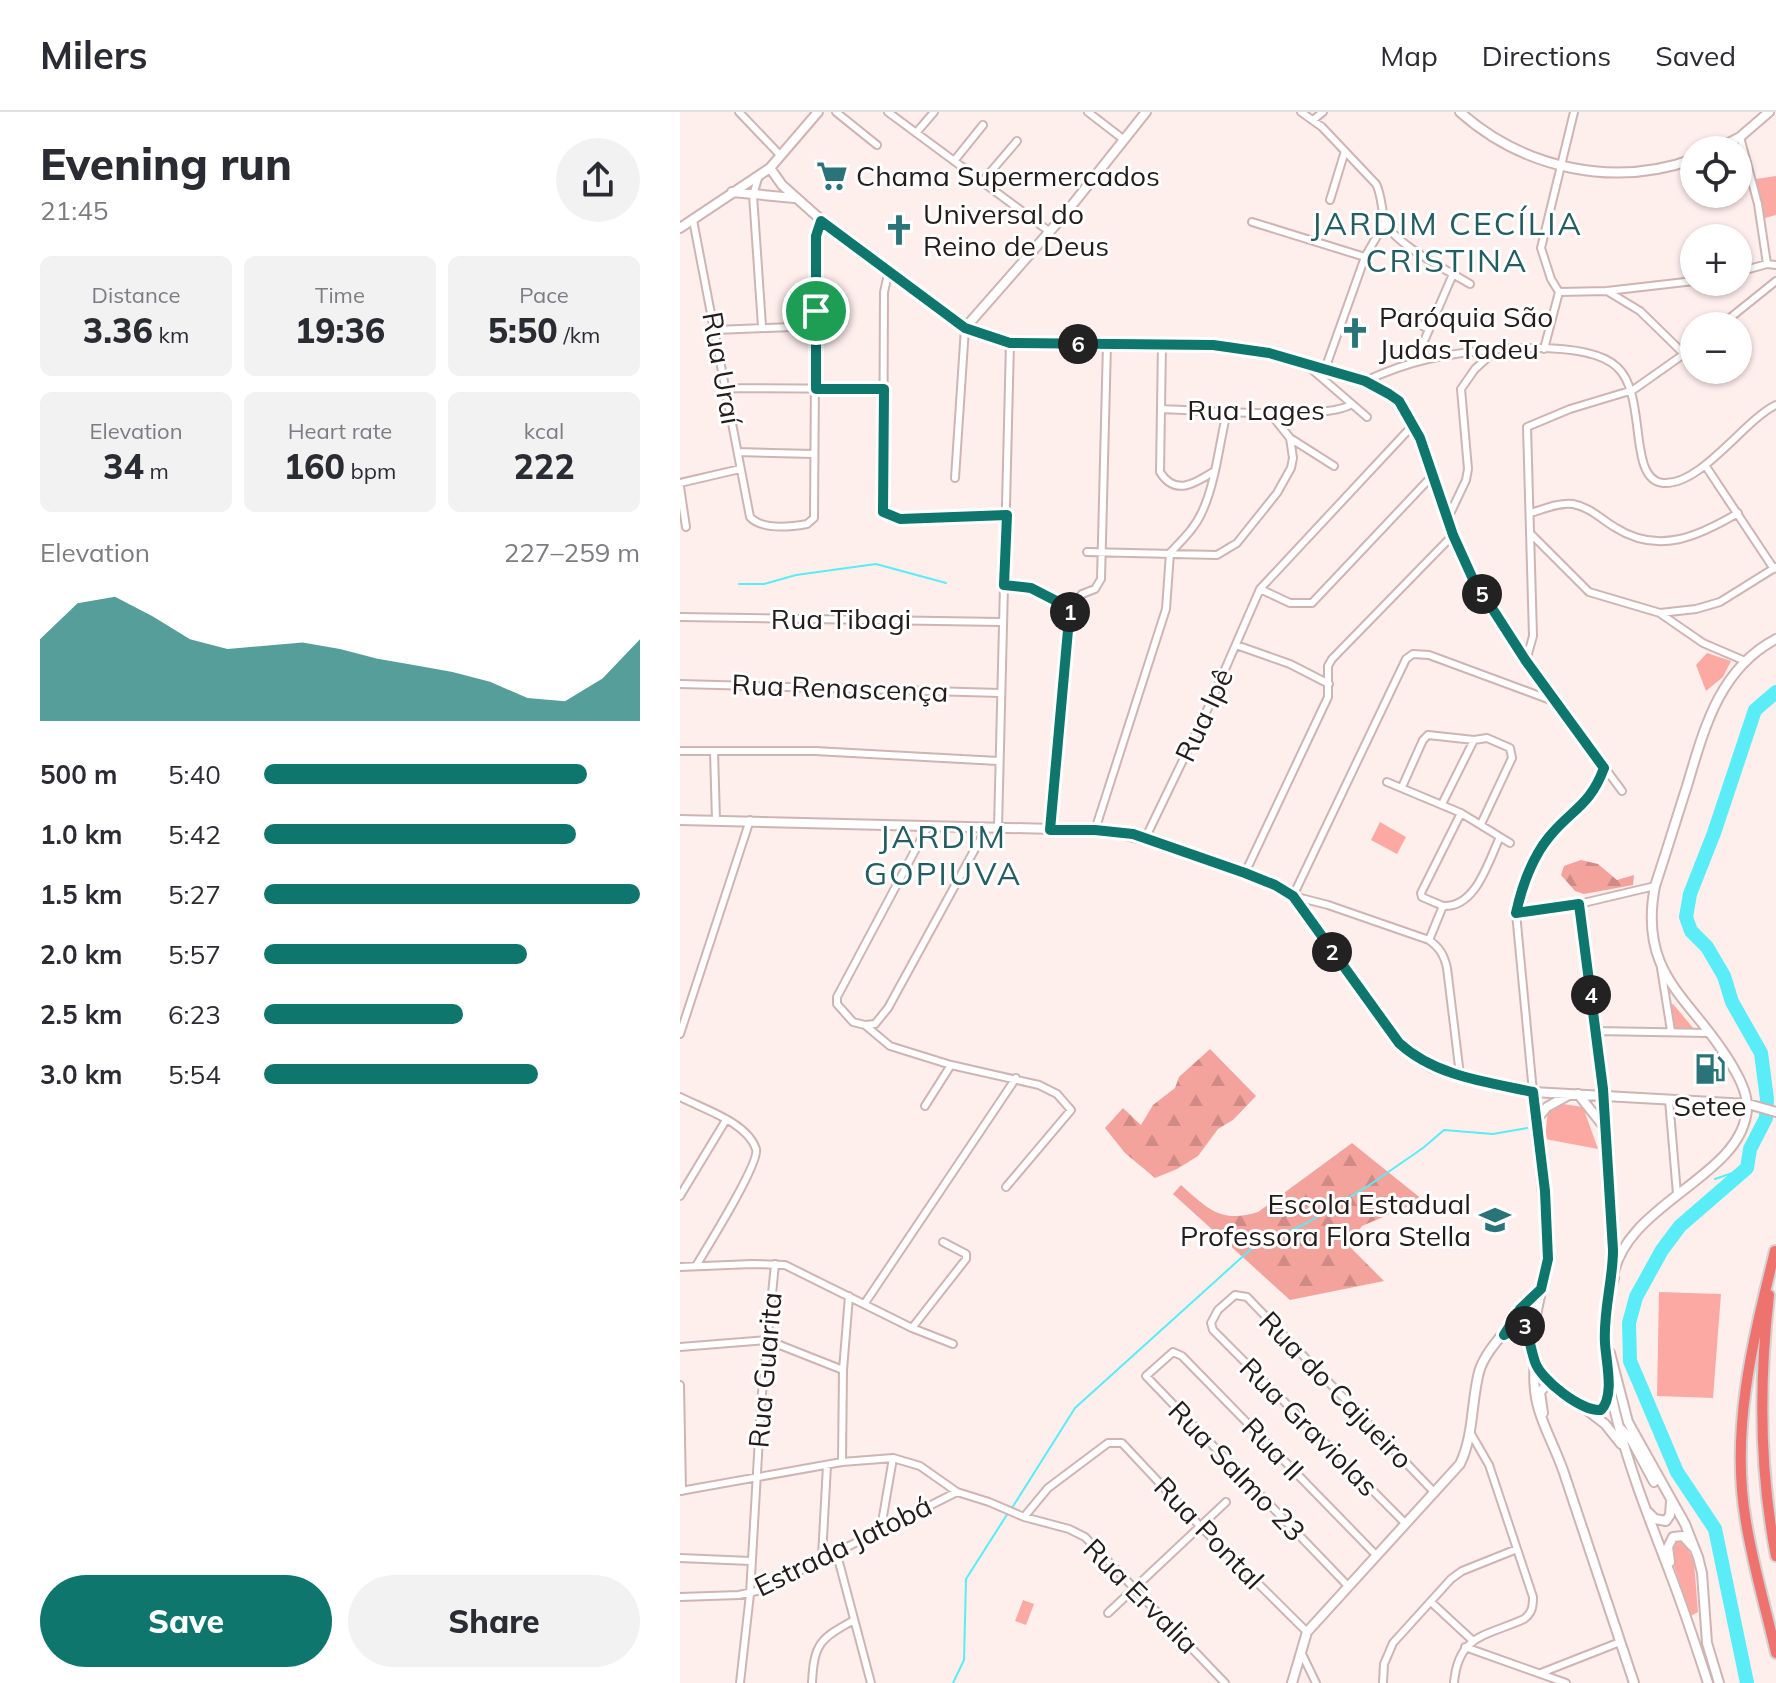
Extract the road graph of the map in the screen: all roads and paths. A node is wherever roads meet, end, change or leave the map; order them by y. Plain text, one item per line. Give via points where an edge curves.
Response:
1 (739, 112) edge
2 (818, 112) edge
3 (836, 112) edge
4 (888, 112) edge
5 (934, 112) edge
6 (1088, 112) edge
7 (1146, 112) edge
8 (1301, 112) edge
9 (1323, 112) edge
10 (1460, 112) edge
11 (1574, 112) edge
12 (1757, 112) edge
13 (1769, 112) edge
14 (1313, 120) junction
15 (1760, 122) junction
16 (983, 125) dead end
17 (916, 133) junction
18 (1741, 136) edge
19 (1123, 139) junction
20 (1017, 141) dead end
21 (877, 145) dead end
22 (1345, 151) junction
23 (781, 156) junction
24 (954, 161) junction
25 (1680, 164) edge
26 (1559, 166) junction
27 (770, 168) junction
28 (760, 174) junction
29 (982, 182) junction
30 (1752, 182) edge
31 (732, 192) junction
32 (753, 195) junction
33 (795, 199) junction
34 (1330, 200) dead end
35 (693, 220) junction
36 (821, 221) junction
37 (1252, 222) dead end
38 (1385, 222) junction
39 (680, 228) edge
40 (1050, 232) junction
41 (1365, 257) junction
42 (1767, 264) junction
43 (1776, 265) edge
44 (1752, 268) edge
45 (889, 270) junction
46 (1453, 274) junction
47 (1776, 281) edge
48 (1680, 283) edge
49 (1470, 284) dead end
50 (1607, 291) junction
51 (1559, 292) junction
52 (1387, 310) dead end
53 (1737, 312) edge
54 (762, 326) junction
55 (816, 326) junction
56 (965, 328) junction
57 (1429, 329) junction
58 (716, 330) junction
59 (1010, 343) junction
60 (1107, 344) junction
61 (1162, 344) junction
62 (1497, 349) junction
63 (1544, 349) junction
64 (1680, 350) edge
65 (1680, 357) edge
66 (1415, 362) junction
67 (1306, 364) junction
68 (1325, 369) junction
69 (1365, 381) junction
70 (725, 388) junction
71 (816, 389) junction
72 (884, 389) junction
73 (1633, 390) junction
74 (1350, 405) junction
75 (1776, 405) edge
76 (1162, 409) junction
77 (1227, 412) junction
78 (1269, 412) junction
79 (1367, 417) dead end
80 (1414, 424) junction
81 (1290, 438) junction
82 (738, 452) junction
83 (814, 454) junction
84 (1705, 465) junction
85 (1334, 466) dead end
86 (740, 469) junction
87 (1213, 472) junction
88 (1433, 475) junction
89 (955, 478) dead end
90 (680, 485) edge
91 (1531, 513) junction
92 (1738, 513) junction
93 (1007, 515) junction
94 (1448, 518) junction
95 (686, 527) dead end
96 (1531, 534) junction
97 (1453, 535) junction
98 (1087, 552) dead end
99 (1101, 552) junction
100 (1170, 553) junction
101 (1775, 568) edge
102 (1004, 585) junction
103 (1260, 589) junction
104 (1070, 608) junction
105 (1660, 613) junction
106 (680, 617) edge
107 (1001, 622) junction
108 (1776, 639) edge
109 (1236, 645) junction
110 (1526, 661) junction
111 (1745, 661) junction
112 (680, 684) edge
113 (1329, 684) junction
114 (1000, 693) junction
115 (1556, 702) junction
116 (1474, 740) junction
117 (680, 751) edge
118 (714, 751) junction
119 (998, 761) junction
120 (1604, 768) junction
121 (1387, 782) dead end
122 (1402, 787) junction
123 (1622, 791) dead end
124 (1442, 804) junction
125 (1461, 813) junction
126 (680, 820) edge
127 (716, 820) junction
128 (750, 820) junction
129 (1481, 824) junction
130 (928, 826) junction
131 (987, 827) junction
132 (998, 828) junction
133 (1050, 830) junction
134 (1095, 830) junction
135 (1500, 837) junction
136 (1145, 839) junction
137 (1510, 843) dead end
138 (1245, 873) junction
139 (1655, 886) junction
140 (1293, 896) junction
141 (1579, 904) junction
142 (1443, 906) junction
143 (1516, 913) junction
144 (1429, 940) junction
145 (1661, 968) junction
146 (865, 1025) junction
147 (1596, 1031) junction
148 (1671, 1031) junction
149 (1708, 1033) junction
150 (680, 1034) edge
151 (951, 1065) junction
152 (1460, 1075) junction
153 (1016, 1078) junction
154 (1533, 1092) junction
155 (1576, 1094) junction
156 (1603, 1095) junction
157 (680, 1097) edge
158 (1669, 1100) junction
159 (1748, 1104) junction
160 (925, 1106) dead end
161 (1776, 1112) edge
162 (1537, 1119) junction
163 (726, 1120) junction
164 (1605, 1128) junction
165 (1006, 1187) dead end
166 (1677, 1194) junction
167 (680, 1196) edge
168 (1612, 1241) junction
169 (943, 1242) dead end
170 (1626, 1246) junction
171 (1775, 1248) edge
172 (775, 1264) junction
173 (696, 1266) junction
174 (680, 1267) edge
175 (1613, 1271) junction
176 (1612, 1282) junction
177 (1541, 1289) junction
178 (849, 1296) junction
179 (865, 1303) junction
180 (1520, 1311) junction
181 (1606, 1312) junction
182 (1535, 1318) junction
183 (1524, 1324) junction
184 (912, 1328) junction
185 (1213, 1330) joint
186 (1504, 1335) junction
187 (767, 1340) junction
188 (953, 1344) dead end
189 (1533, 1346) junction
190 (680, 1347) edge
191 (1167, 1356) joint
192 (1535, 1362) junction
193 (843, 1370) junction
194 (1607, 1374) junction
195 (1549, 1382) junction
196 (680, 1385) edge
197 (1586, 1409) junction
198 (1618, 1426) junction
199 (1545, 1427) junction
200 (1470, 1432) junction
201 (893, 1458) junction
202 (1630, 1458) junction
203 (842, 1462) junction
204 (827, 1465) junction
205 (756, 1477) junction
206 (681, 1490) edge
207 (957, 1492) junction
208 (1434, 1492) junction
209 (1670, 1501) junction
210 (1226, 1502) dead end
211 (1646, 1508) junction
212 (1024, 1517) junction
213 (1406, 1524) junction
214 (1199, 1525) junction
215 (881, 1528) junction
216 (1517, 1549) junction
217 (836, 1551) junction
218 (1376, 1555) junction
219 (1776, 1556) edge
220 (822, 1557) junction
221 (1698, 1557) junction
222 (680, 1558) edge
223 (751, 1561) junction
224 (1672, 1576) junction
225 (1348, 1586) junction
226 (1135, 1589) junction
227 (750, 1594) junction
228 (680, 1597) edge
229 (1432, 1603) junction
230 (1108, 1613) dead end
231 (854, 1620) junction
232 (1307, 1632) junction
233 (1472, 1640) junction
234 (1620, 1642) junction
235 (1465, 1647) junction
236 (1301, 1652) junction
237 (1776, 1653) edge
238 (1540, 1674) junction
239 (1314, 1681) edge
240 (871, 1682) edge
241 (1292, 1682) edge
242 (740, 1683) edge
243 (812, 1683) edge
244 (1225, 1683) edge
245 (1383, 1683) edge
246 (1454, 1683) edge
247 (1566, 1683) edge
248 (1634, 1683) edge
249 (1708, 1683) edge
250 (1719, 1683) edge

1 - 23 street
2 - 23 main road
3 - 21 street
4 - 17 street
5 - 17 street
6 - 19 street
7 - 19 main road
8 - 14 street
9 - 14 street
10 - 26 main road via 1517,151
11 - 26 street
12 - 15 street
13 - 15 main road
14 - 22 street
15 - 18 main road
16 - 24 street
17 - 24 street
19 - 40 main road
20 - 29 street
22 - 34 street
22 - 38 street via 1376,184
23 - 27 main road
24 - 29 street
25 - 26 main road via 1633,173
26 - 51 street via 1541,248
27 - 28 main road
27 - 33 main road
28 - 31 main road
28 - 32 street
29 - 40 street
30 - 42 street
31 - 32 main road
31 - 35 main road
32 - 33 main road
32 - 54 street
33 - 36 main road
35 - 39 main road
35 - 58 street, Rua Uraí
36 - 45 main road
36 - 55 street via 816,236
37 - 41 street
38 - 41 street
38 - 46 street via 1394,235
40 - 56 main road
41 - 68 street
42 - 43 street
42 - 44 street
45 - 56 main road
45 - 72 street via 884,292
46 - 49 street
46 - 57 street
47 - 53 street
48 - 50 street
50 - 51 street
50 - 64 street via 1640,311
51 - 63 street
52 - 57 street
54 - 55 street
54 - 58 street
55 - 71 street
56 - 59 street
56 - 89 street
57 - 66 street
58 - 70 street, Rua Uraí
59 - 60 street
59 - 93 street
60 - 61 street
60 - 99 street
61 - 67 street via 1213,345
61 - 76 street
62 - 63 street
62 - 66 street
62 - 94 street via 1461,389 1468,469
63 - 73 street via 1609,360
65 - 73 street
66 - 69 street
67 - 68 street
67 - 74 street
68 - 69 street
69 - 80 street via 1399,401
70 - 71 street
70 - 82 street, Rua Uraí
71 - 72 street
71 - 83 street
72 - 93 street via 883,512 900,519
73 - 84 street via 1647,475 1664,483 1677,481
73 - 91 street via 1527,427
74 - 78 street, Rua Lages via 1336,411
74 - 79 street
75 - 84 street
76 - 77 street, Rua Lages
76 - 87 street via 1160,472 1165,479 1189,486
77 - 78 street, Rua Lages
77 - 87 street
78 - 81 street
80 - 88 street
80 - 103 street, Rua Ipê
81 - 85 street
81 - 100 street via 1288,478 1237,543 1217,555
82 - 83 street
82 - 86 street, Rua Uraí
83 - 86 street, Rua Uraí via 814,518 802,525 759,524 750,517
84 - 92 street
86 - 90 street
87 - 100 street via 1201,514
88 - 94 street
88 - 103 street via 1312,603 1290,603
90 - 95 street
91 - 92 street via 1570,503 1629,535 1665,542 1692,537
91 - 96 street
92 - 101 street
93 - 102 street
94 - 97 street
96 - 105 street via 1589,592
96 - 110 street via 1533,636
97 - 110 street via 1472,577
97 - 113 street via 1332,659
98 - 99 street
99 - 100 street
99 - 104 street via 1100,584
100 - 134 street via 1166,609
101 - 105 street via 1720,602
102 - 104 street via 1031,588
102 - 107 street
103 - 109 street, Rua Ipê
104 - 133 street
105 - 111 street via 1703,643
106 - 107 street, Rua Tibagi
107 - 114 street
108 - 111 main road
109 - 113 street
109 - 136 street, Rua Ipê
110 - 115 street
111 - 139 main road via 1715,704
112 - 114 street, Rua Renascença
113 - 138 street via 1320,717
114 - 119 street
115 - 120 street
115 - 140 street via 1429,655 1406,659
116 - 122 street via 1428,735
116 - 124 street
116 - 129 street via 1498,741 1513,753
117 - 118 street
118 - 119 street
118 - 127 street
119 - 132 street
120 - 123 street
120 - 143 street via 1583,806 1541,849
121 - 122 street
122 - 124 street
124 - 125 street
125 - 129 street
125 - 142 street via 1421,893
126 - 127 main road
127 - 128 main road
128 - 130 main road
128 - 150 street
129 - 135 street
130 - 131 main road
130 - 146 street via 837,997 853,1022
131 - 132 main road
131 - 146 street via 888,1008 875,1024
132 - 133 main road
133 - 134 main road
134 - 136 main road
135 - 137 street
135 - 142 street via 1466,900
136 - 138 main road
138 - 140 main road
139 - 141 street
139 - 145 main road via 1652,930
140 - 144 street
140 - 152 main road via 1399,1043 1433,1068
141 - 143 street
141 - 147 street
142 - 144 street
143 - 154 street
144 - 152 street via 1444,955 1447,968
145 - 148 street
145 - 149 main road
146 - 151 street via 890,1046
147 - 148 street
147 - 156 street
148 - 149 street
149 - 159 main road via 1736,1072
151 - 153 street
151 - 160 street
152 - 154 main road
153 - 165 street via 1049,1089 1071,1110
153 - 179 street
154 - 155 main road
154 - 162 main road
155 - 156 main road
155 - 162 main road via 1547,1107
155 - 164 main road
156 - 158 main road
156 - 164 street
157 - 163 street
158 - 159 main road
158 - 166 street
159 - 161 main road
159 - 166 main road via 1731,1149
162 - 177 main road via 1548,1244
163 - 167 street
163 - 173 street via 744,1133 757,1155
164 - 168 street
166 - 170 main road
168 - 170 street
168 - 175 street
169 - 184 street via 961,1250 966,1259
170 - 175 main road
170 - 176 main road
171 - 219 highway via 1763,1357 1762,1427
171 - 237 highway via 1741,1417 1746,1522
172 - 173 street
172 - 178 street via 797,1269
172 - 187 street, Rua Guarita
173 - 174 street
175 - 176 main road
176 - 181 main road
177 - 180 main road
177 - 182 main road
178 - 179 street
178 - 193 street
179 - 184 street
180 - 182 main road via 1531,1308
180 - 183 main road
180 - 186 main road
181 - 194 main road
181 - 209 main road via 1610,1355 1628,1422
182 - 183 main road
182 - 189 main road
183 - 186 main road
183 - 189 main road
184 - 188 street
185 - 208 street, Rua do Cajueiro via 1218,1310 1235,1295 1247,1297
185 - 213 street, Rua Graviolas
186 - 200 main road via 1480,1369
187 - 190 street
187 - 193 street
187 - 205 street, Rua Guarita
189 - 192 main road
191 - 218 street, Rua II via 1182,1356
191 - 225 street, Rua Salmo 23 via 1146,1376
192 - 195 main road
192 - 199 main road via 1533,1391
193 - 203 street
194 - 197 main road via 1605,1407
194 - 198 main road
195 - 197 main road
195 - 199 main road via 1540,1392
196 - 206 street
197 - 198 main road
197 - 202 main road via 1613,1433
198 - 202 main road
198 - 209 main road
199 - 234 main road
200 - 208 main road via 1460,1464
200 - 216 street via 1489,1465
201 - 203 street
201 - 207 street, Rua Ervalia via 920,1466
201 - 215 street
202 - 211 main road
203 - 204 street
204 - 205 street
204 - 220 street
205 - 206 street
205 - 223 street, Rua Guarita
207 - 212 street, Rua Ervalia
207 - 215 street, Estrada Jatobá
208 - 213 main road
209 - 211 main road via 1669,1518 1663,1522
209 - 221 main road
210 - 214 street
211 - 224 main road
212 - 214 street, Rua Pontal via 1048,1488 1108,1443 1122,1443
212 - 226 street, Rua Ervalia via 1085,1537
213 - 218 main road
214 - 226 street
214 - 232 street, Rua Pontal
215 - 217 street, Estrada Jatobá
216 - 229 street via 1462,1571
216 - 233 street via 1533,1597 1530,1614
217 - 220 street, Estrada Jatobá
217 - 231 street
218 - 225 main road
220 - 227 street, Estrada Jatobá
221 - 224 main road via 1683,1536 1673,1537 1668,1547
221 - 250 main road via 1707,1643
222 - 223 street
223 - 227 street, Rua Guarita
224 - 249 main road
225 - 232 main road
226 - 230 street
226 - 244 street, Rua Ervalia
227 - 228 street, Estrada Jatobá
227 - 242 street
229 - 233 street
229 - 245 street via 1386,1654
231 - 240 street
231 - 243 street via 816,1648
232 - 236 main road
233 - 235 street
234 - 238 street
234 - 248 main road
235 - 238 street
235 - 246 street
236 - 239 street
236 - 241 main road
238 - 247 street
239 - 241 street

